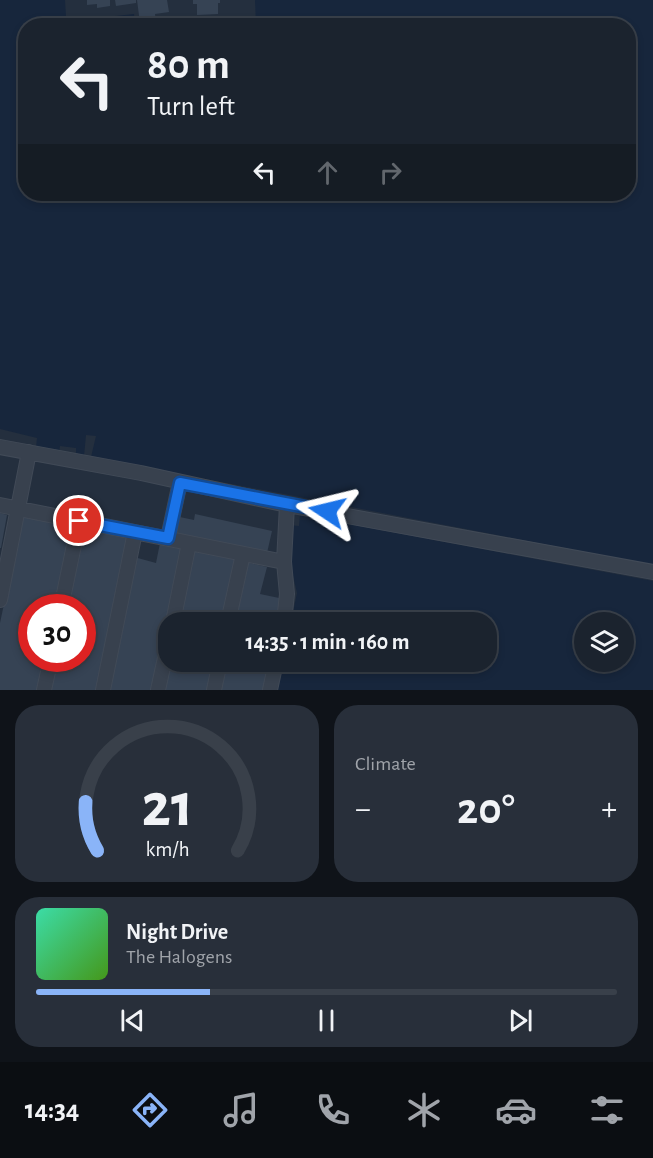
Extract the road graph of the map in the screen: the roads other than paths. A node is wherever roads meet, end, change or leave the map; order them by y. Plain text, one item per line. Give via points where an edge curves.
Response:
1 (0, 447) edge
2 (29, 453) junction
3 (180, 483) junction
4 (0, 505) edge
5 (286, 505) junction
6 (19, 509) junction
7 (79, 521) junction
8 (135, 532) junction
9 (168, 538) junction
10 (189, 543) junction
11 (243, 554) junction
12 (284, 562) junction
13 (653, 572) edge
14 (64, 594) edge
15 (0, 600) edge
16 (174, 612) edge
17 (230, 612) edge
18 (285, 612) edge
19 (48, 672) edge
20 (163, 672) edge
21 (218, 672) edge
22 (274, 672) edge
23 (44, 690) edge
24 (103, 690) edge
25 (159, 690) edge
26 (214, 690) edge
27 (270, 690) edge

1 - 2 street
2 - 3 street
2 - 6 street
3 - 5 street
3 - 9 street
4 - 6 street
5 - 12 street
5 - 13 street
6 - 7 street
6 - 15 street
7 - 8 street
7 - 14 street
8 - 9 street
8 - 24 street
9 - 10 street
10 - 11 street
10 - 16 street
11 - 12 street
11 - 17 street
12 - 18 street
19 - 23 street
20 - 25 street
21 - 26 street
22 - 27 street

